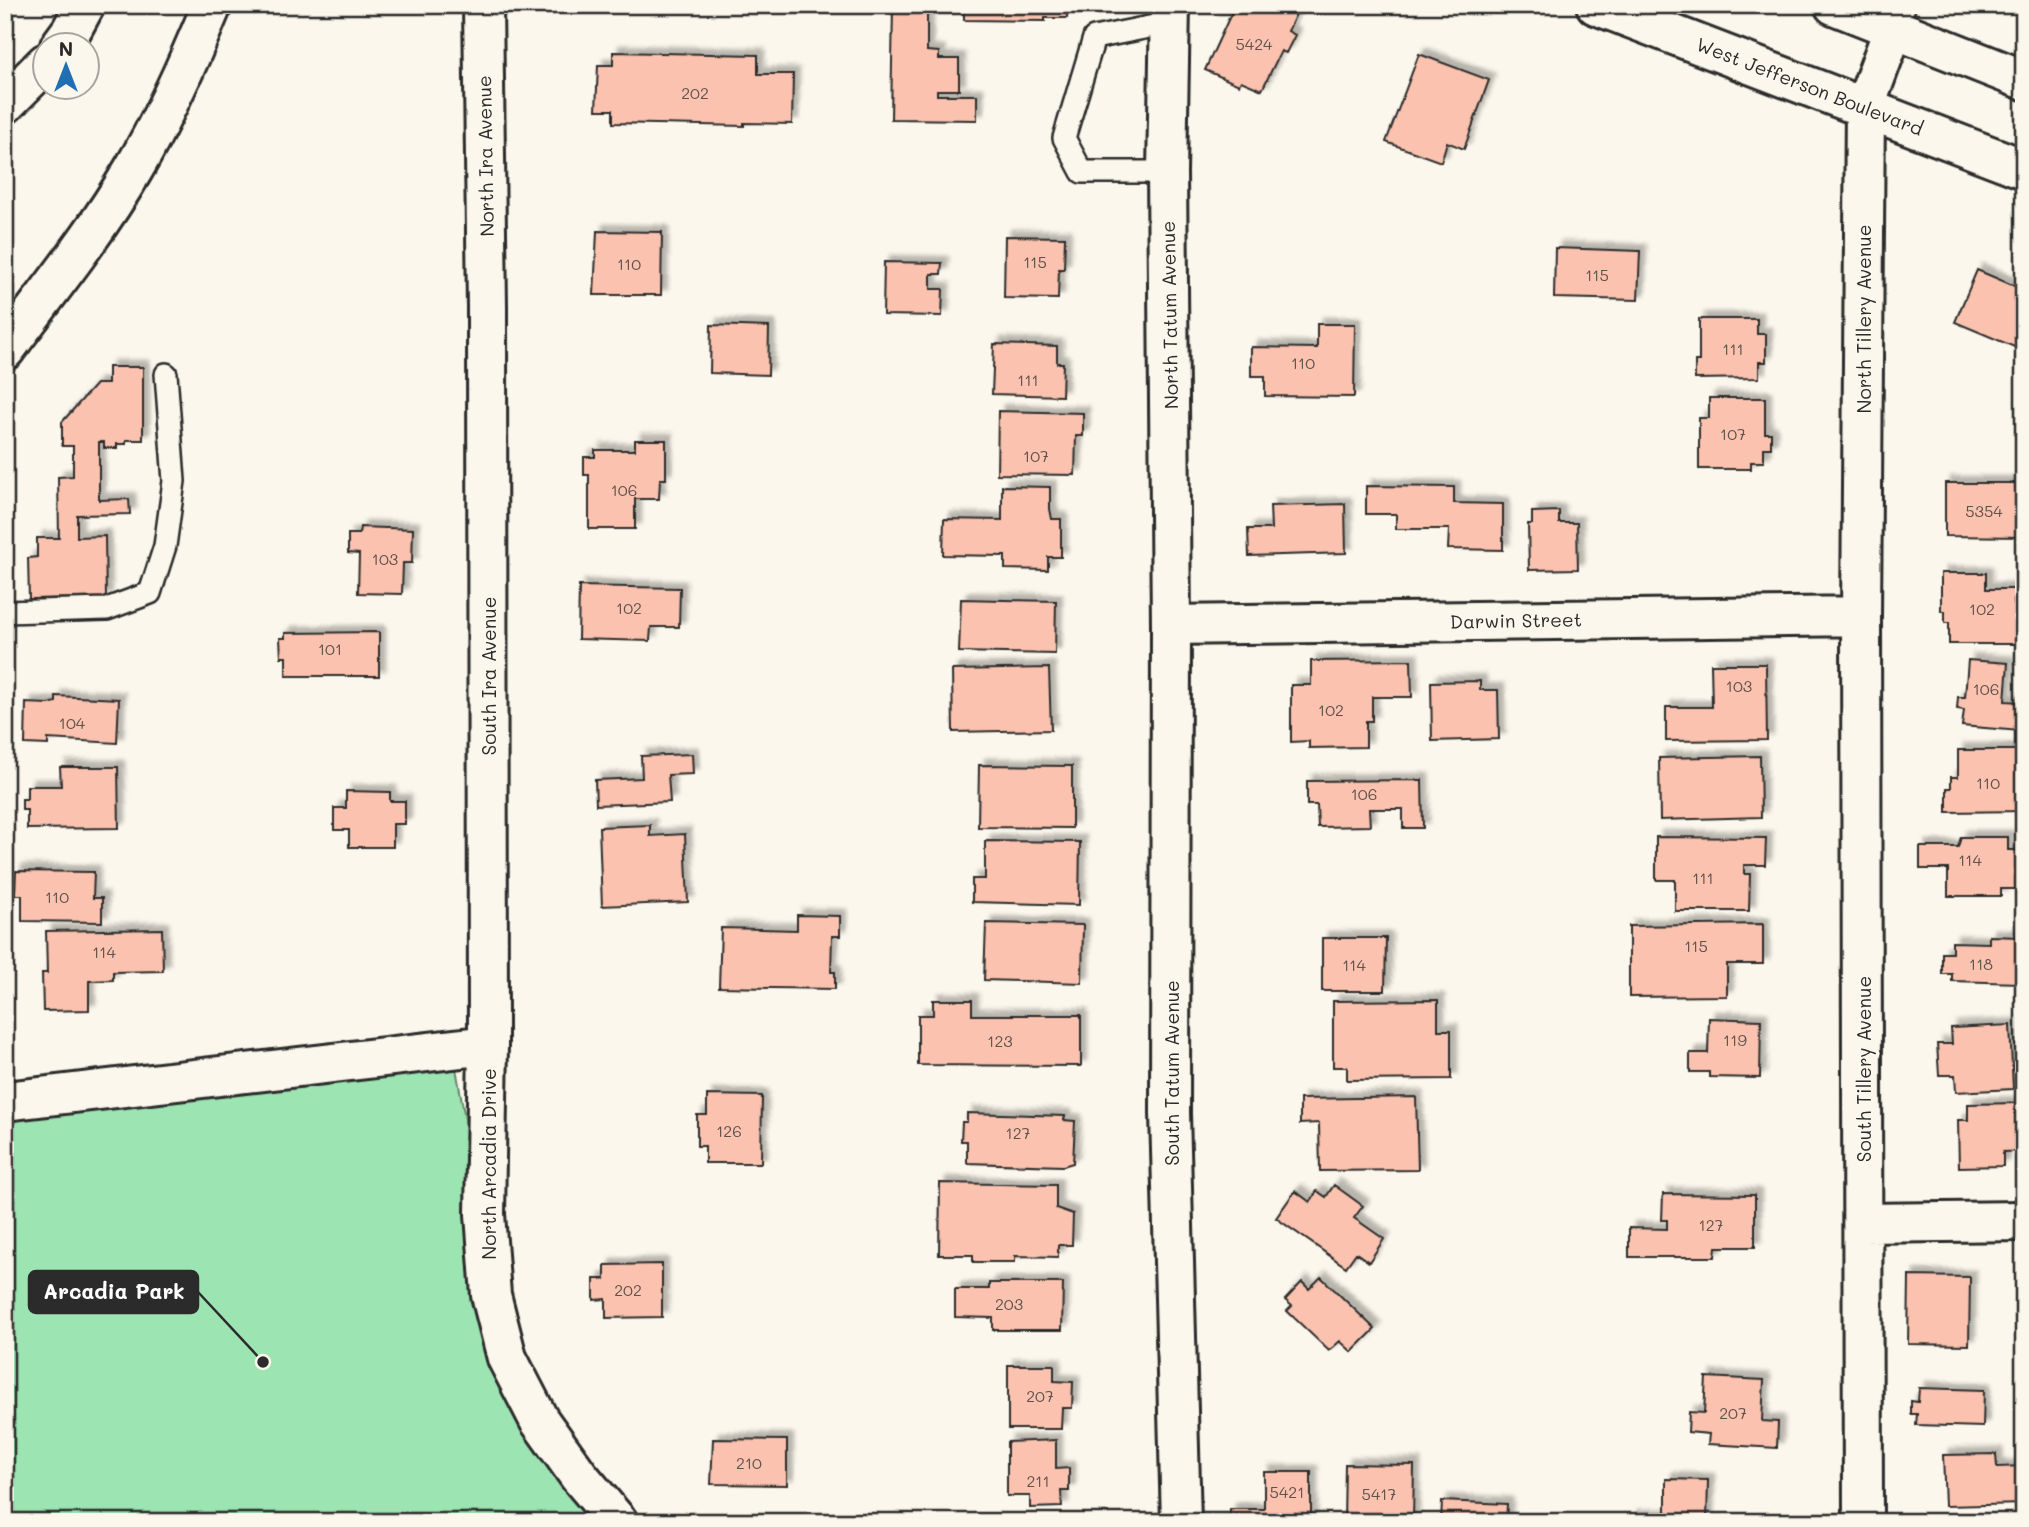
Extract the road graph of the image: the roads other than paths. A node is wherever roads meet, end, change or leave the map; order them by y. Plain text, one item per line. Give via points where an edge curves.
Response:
1 (85, 5) edge
2 (212, 5) edge
3 (483, 5) edge
4 (1596, 5) edge
5 (1834, 5) edge
6 (1170, 14) edge
7 (1899, 16) edge
8 (70, 32) edge
9 (32, 77) edge
10 (2024, 80) edge
11 (5, 104) edge
12 (1864, 106) junction
13 (2024, 169) edge
14 (1167, 172) junction
15 (487, 307) joint
16 (5, 350) edge
17 (166, 374) dead end
18 (5, 612) edge
19 (1861, 616) junction
20 (1171, 625) junction
21 (488, 1045) junction
22 (5, 1101) edge
23 (2024, 1221) edge
24 (1863, 1223) junction
25 (618, 1522) edge
26 (1181, 1522) edge
27 (1863, 1522) edge

1 - 8 main road
2 - 16 main road via 191,57 133,170
3 - 15 main road, North Ira Avenue
4 - 12 main road, West Jefferson Boulevard
5 - 7 main road
6 - 14 main road, North Tatum Avenue
6 - 14 lane via 1094,38 1064,138 1082,172
7 - 10 main road
7 - 12 main road, North Tillery Avenue
9 - 11 main road
12 - 13 main road, West Jefferson Boulevard
12 - 19 main road, North Tillery Avenue
14 - 20 main road, North Tatum Avenue
15 - 21 main road, South Ira Avenue
17 - 18 lane via 174,481 165,546 150,593 107,609
19 - 20 main road, Darwin Street
19 - 24 main road, South Tillery Avenue
20 - 26 main road, South Tatum Avenue via 1170,1113
21 - 22 main road, North Arcadia Drive
21 - 25 main road, North Arcadia Drive via 485,1214 491,1295 507,1358 539,1420
23 - 24 main road
24 - 27 main road, South Tillery Avenue

